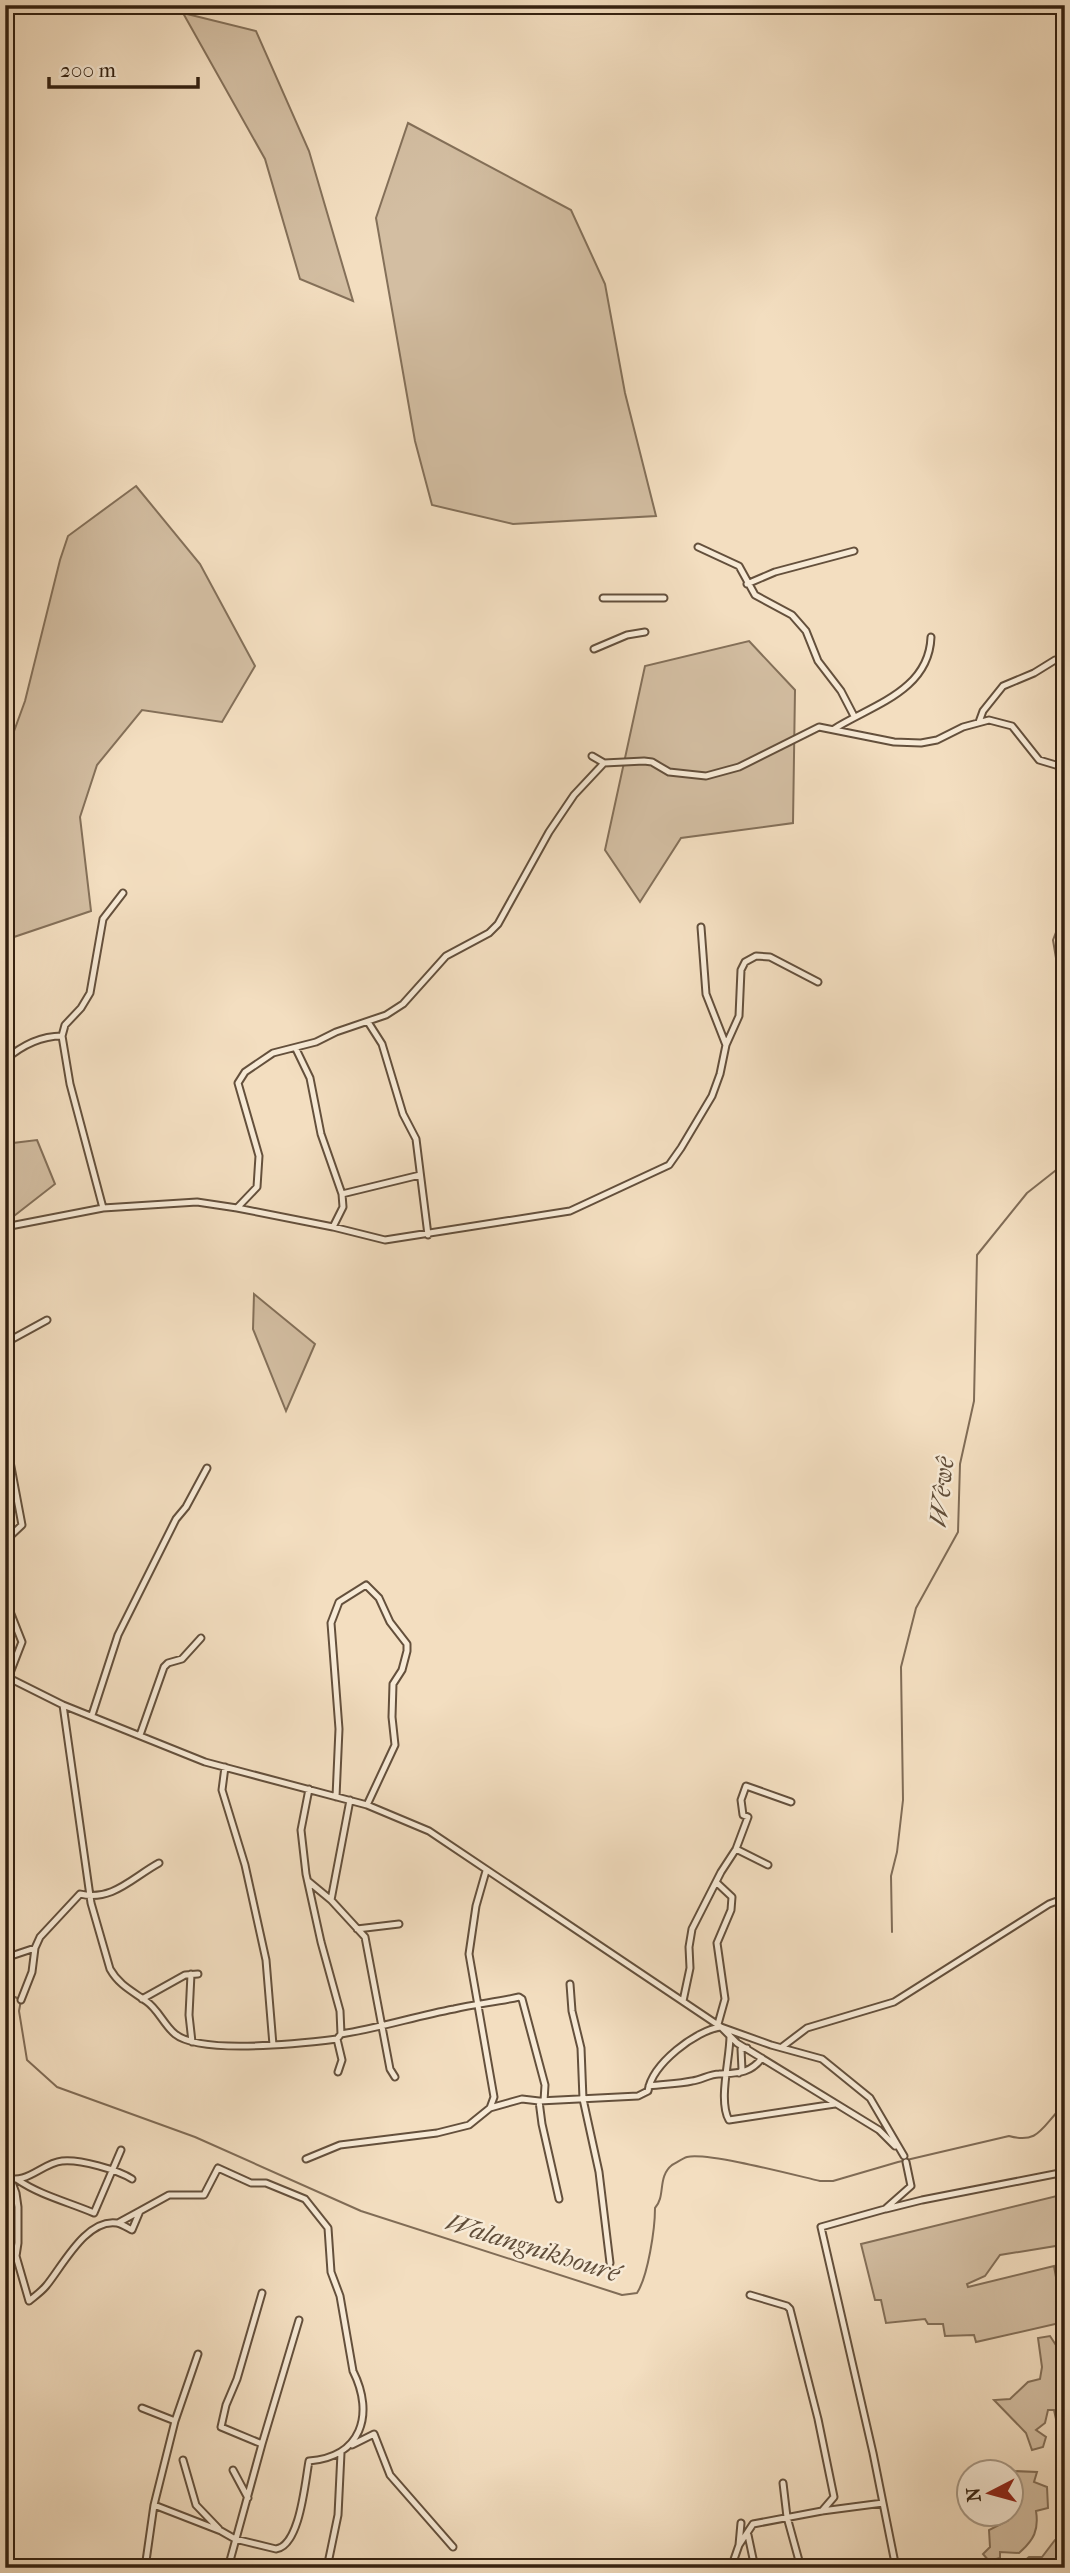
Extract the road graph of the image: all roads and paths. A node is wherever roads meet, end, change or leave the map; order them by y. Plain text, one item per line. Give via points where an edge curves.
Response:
1 (698, 547) dead end
2 (854, 551) dead end
3 (747, 584) junction
4 (603, 598) dead end
5 (664, 598) dead end
6 (645, 632) dead end
7 (931, 637) dead end
8 (594, 649) dead end
9 (1055, 660) dead end
10 (854, 716) junction
11 (979, 722) junction
12 (834, 729) junction
13 (592, 756) dead end
14 (604, 763) junction
15 (1065, 772) edge
16 (123, 892) dead end
17 (701, 927) dead end
18 (818, 982) dead end
19 (368, 1022) junction
20 (62, 1036) junction
21 (726, 1045) junction
22 (296, 1049) junction
23 (5, 1060) edge
24 (421, 1175) junction
25 (342, 1194) junction
26 (237, 1208) junction
27 (103, 1209) junction
28 (5, 1227) edge
29 (333, 1227) junction
30 (428, 1235) junction
31 (47, 1320) dead end
32 (5, 1343) edge
33 (5, 1435) edge
34 (207, 1468) dead end
35 (5, 1541) edge
36 (5, 1599) edge
37 (201, 1638) dead end
38 (7, 1677) edge
39 (63, 1705) junction
40 (92, 1715) junction
41 (140, 1735) junction
42 (225, 1767) junction
43 (309, 1789) junction
44 (336, 1797) junction
45 (349, 1800) junction
46 (791, 1802) dead end
47 (367, 1805) junction
48 (736, 1849) junction
49 (159, 1863) dead end
50 (768, 1865) dead end
51 (486, 1871) junction
52 (308, 1881) junction
53 (716, 1882) junction
54 (1065, 1898) edge
55 (91, 1900) junction
56 (331, 1900) junction
57 (399, 1924) dead end
58 (357, 1929) junction
59 (35, 1948) junction
60 (5, 1958) edge
61 (198, 1973) dead end
62 (191, 1974) junction
63 (570, 1984) dead end
64 (142, 1999) junction
65 (20, 2000) dead end
66 (684, 2001) junction
67 (477, 2006) junction
68 (719, 2025) junction
69 (382, 2028) junction
70 (730, 2036) junction
71 (339, 2037) junction
72 (192, 2042) junction
73 (273, 2045) junction
74 (782, 2047) junction
75 (747, 2048) junction
76 (762, 2058) junction
77 (338, 2072) dead end
78 (738, 2073) junction
79 (727, 2075) junction
80 (395, 2077) dead end
81 (649, 2085) junction
82 (583, 2099) junction
83 (542, 2101) junction
84 (835, 2104) junction
85 (490, 2108) junction
86 (121, 2150) dead end
87 (306, 2159) dead end
88 (906, 2162) dead end
89 (113, 2171) junction
90 (1065, 2172) edge
91 (11, 2179) edge
92 (132, 2179) dead end
93 (559, 2199) dead end
94 (886, 2209) junction
95 (139, 2211) junction
96 (118, 2223) junction
97 (610, 2263) dead end
98 (262, 2293) dead end
99 (750, 2295) dead end
100 (299, 2320) dead end
101 (198, 2354) dead end
102 (142, 2408) dead end
103 (175, 2421) junction
104 (261, 2444) junction
105 (351, 2446) junction
106 (341, 2453) junction
107 (183, 2460) dead end
108 (233, 2470) dead end
109 (783, 2483) dead end
110 (248, 2498) junction
111 (883, 2503) junction
112 (154, 2505) junction
113 (822, 2511) junction
114 (787, 2517) junction
115 (741, 2523) dead end
116 (221, 2531) junction
117 (748, 2535) junction
118 (235, 2539) junction
119 (740, 2545) junction
120 (453, 2547) dead end
121 (145, 2568) edge
122 (228, 2568) edge
123 (327, 2568) edge
124 (731, 2568) edge
125 (755, 2568) edge
126 (801, 2568) edge
127 (896, 2568) edge

1 - 3 street via 739,566
2 - 3 street
3 - 10 street via 755,595 792,615 806,631 818,661
4 - 5 street
6 - 8 street
7 - 10 street via 931,651 914,680 887,702
9 - 11 street via 1003,686
10 - 12 street
11 - 12 street via 921,743
11 - 15 street via 1012,726 1039,760
12 - 14 street via 809,730 739,767 706,776 669,772 652,762
13 - 14 street
14 - 19 street via 574,795 549,832 498,924 446,956 403,1004
16 - 20 street via 103,919 90,993
17 - 21 street via 706,994
18 - 21 street via 770,957 748,959 741,970 739,1016
19 - 22 street
19 - 24 street via 382,1044 403,1114 416,1139
20 - 23 street via 46,1035 19,1047
20 - 27 street
21 - 30 street via 712,1096 669,1165 570,1211
22 - 25 street via 310,1078 321,1134
22 - 26 street via 263,1058 238,1083 259,1156 257,1187
24 - 25 street
24 - 30 street
25 - 29 street via 343,1208
26 - 27 street via 197,1202
26 - 29 street
27 - 28 street
29 - 30 street via 385,1240
31 - 32 street
33 - 35 street via 22,1525
34 - 40 street via 118,1635
36 - 38 street via 22,1642
37 - 41 street via 182,1659 164,1667
38 - 39 street
39 - 40 street
39 - 55 street
40 - 41 street
41 - 42 street
42 - 43 street
42 - 73 street via 222,1790 266,1960
43 - 44 street
43 - 52 street via 302,1830
44 - 45 street
44 - 47 street via 339,1729 331,1623 339,1602 366,1585 407,1644 402,1670 393,1684 395,1745
45 - 47 street
45 - 56 street
46 - 48 street via 746,1786 741,1806 748,1817
47 - 51 street via 429,1831
48 - 50 street
48 - 53 street
49 - 55 street via 112,1894
51 - 66 street
51 - 67 street via 475,1906 469,1954
52 - 56 street
52 - 71 street via 340,2011
53 - 66 street via 692,1929
53 - 68 street via 732,1897 717,1943 725,1999
54 - 74 street via 894,2002 807,2028
55 - 59 street via 80,1894
55 - 64 street via 110,1969
56 - 58 street
57 - 58 street
58 - 69 street via 365,1937
59 - 60 street
59 - 65 street via 32,1972
61 - 62 street
62 - 64 street
62 - 72 street
63 - 82 street via 581,2048
64 - 72 street via 176,2035
66 - 68 street
67 - 69 street
67 - 83 street via 523,1998 545,2085
67 - 85 street via 494,2097
68 - 70 street
68 - 74 street
68 - 81 street via 686,2041
69 - 71 street
69 - 80 street
70 - 75 street
70 - 79 street
71 - 73 street
71 - 77 street via 342,2060
72 - 73 street
74 - 84 street via 822,2059 870,2098 904,2156 879,2130
75 - 76 street
75 - 78 street via 741,2049 742,2070
76 - 78 street via 750,2070
76 - 84 street
78 - 79 street
79 - 81 street
79 - 84 street via 729,2120
81 - 82 street via 648,2091 638,2096
82 - 83 street
82 - 97 street via 599,2172
83 - 85 street via 522,2099
83 - 93 street via 542,2124
85 - 87 street via 469,2125 340,2145
86 - 89 street
88 - 94 street via 911,2186
89 - 91 street via 63,2161
89 - 91 street via 94,2213
89 - 92 street
90 - 94 street
91 - 96 street via 18,2207 16,2256 29,2301 45,2288 85,2236
94 - 111 street via 821,2227
95 - 96 street
95 - 96 street via 132,2230
95 - 105 street via 169,2195 204,2195 218,2168 305,2199 328,2228 331,2272 359,2382 364,2416
98 - 104 street via 221,2427
99 - 113 street via 790,2309 834,2497
100 - 104 street
101 - 103 street
102 - 103 street
103 - 112 street
104 - 110 street
105 - 106 street
105 - 120 street via 374,2434 390,2475
106 - 118 street via 309,2462 299,2513 282,2549
106 - 123 street via 338,2515
107 - 116 street via 196,2505
108 - 110 street
109 - 114 street
110 - 118 street
111 - 113 street
111 - 127 street
112 - 116 street
112 - 121 street
113 - 114 street
114 - 117 street via 753,2524
114 - 126 street
115 - 119 street
116 - 118 street
117 - 119 street
117 - 125 street
118 - 122 street
119 - 124 street

